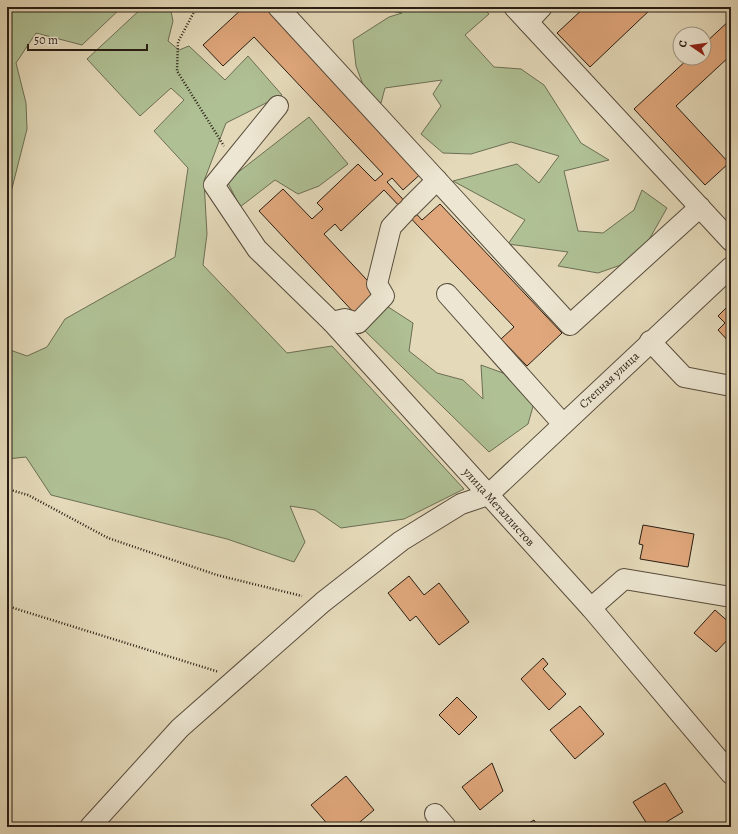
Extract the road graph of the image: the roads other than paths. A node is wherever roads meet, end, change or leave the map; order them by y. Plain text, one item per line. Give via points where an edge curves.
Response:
1 (278, 7) edge
2 (514, 7) edge
3 (542, 7) edge
4 (528, 22) junction
5 (278, 106) dead end
6 (437, 180) junction
7 (700, 207) junction
8 (731, 241) edge
9 (731, 267) edge
10 (447, 294) dead end
11 (332, 322) junction
12 (650, 341) junction
13 (731, 386) edge
14 (563, 424) junction
15 (488, 495) junction
16 (731, 597) edge
17 (591, 608) junction
18 (731, 774) edge
19 (90, 827) edge

1 - 6 street
2 - 4 street
3 - 4 street
4 - 7 street
5 - 11 street, улица Металлистов via 214,185 257,249
6 - 7 street via 570,325
6 - 11 street via 391,227 377,284 384,296 358,323 345,319
7 - 8 street
9 - 12 street, Степная улица
10 - 14 street
11 - 15 street, улица Металлистов
12 - 13 street via 684,377
12 - 14 street, Степная улица
14 - 15 street, Степная улица
15 - 17 street, улица Металлистов
15 - 19 street via 461,504 401,541 323,602 180,728
16 - 17 street via 624,579
17 - 18 street, улица Металлистов

